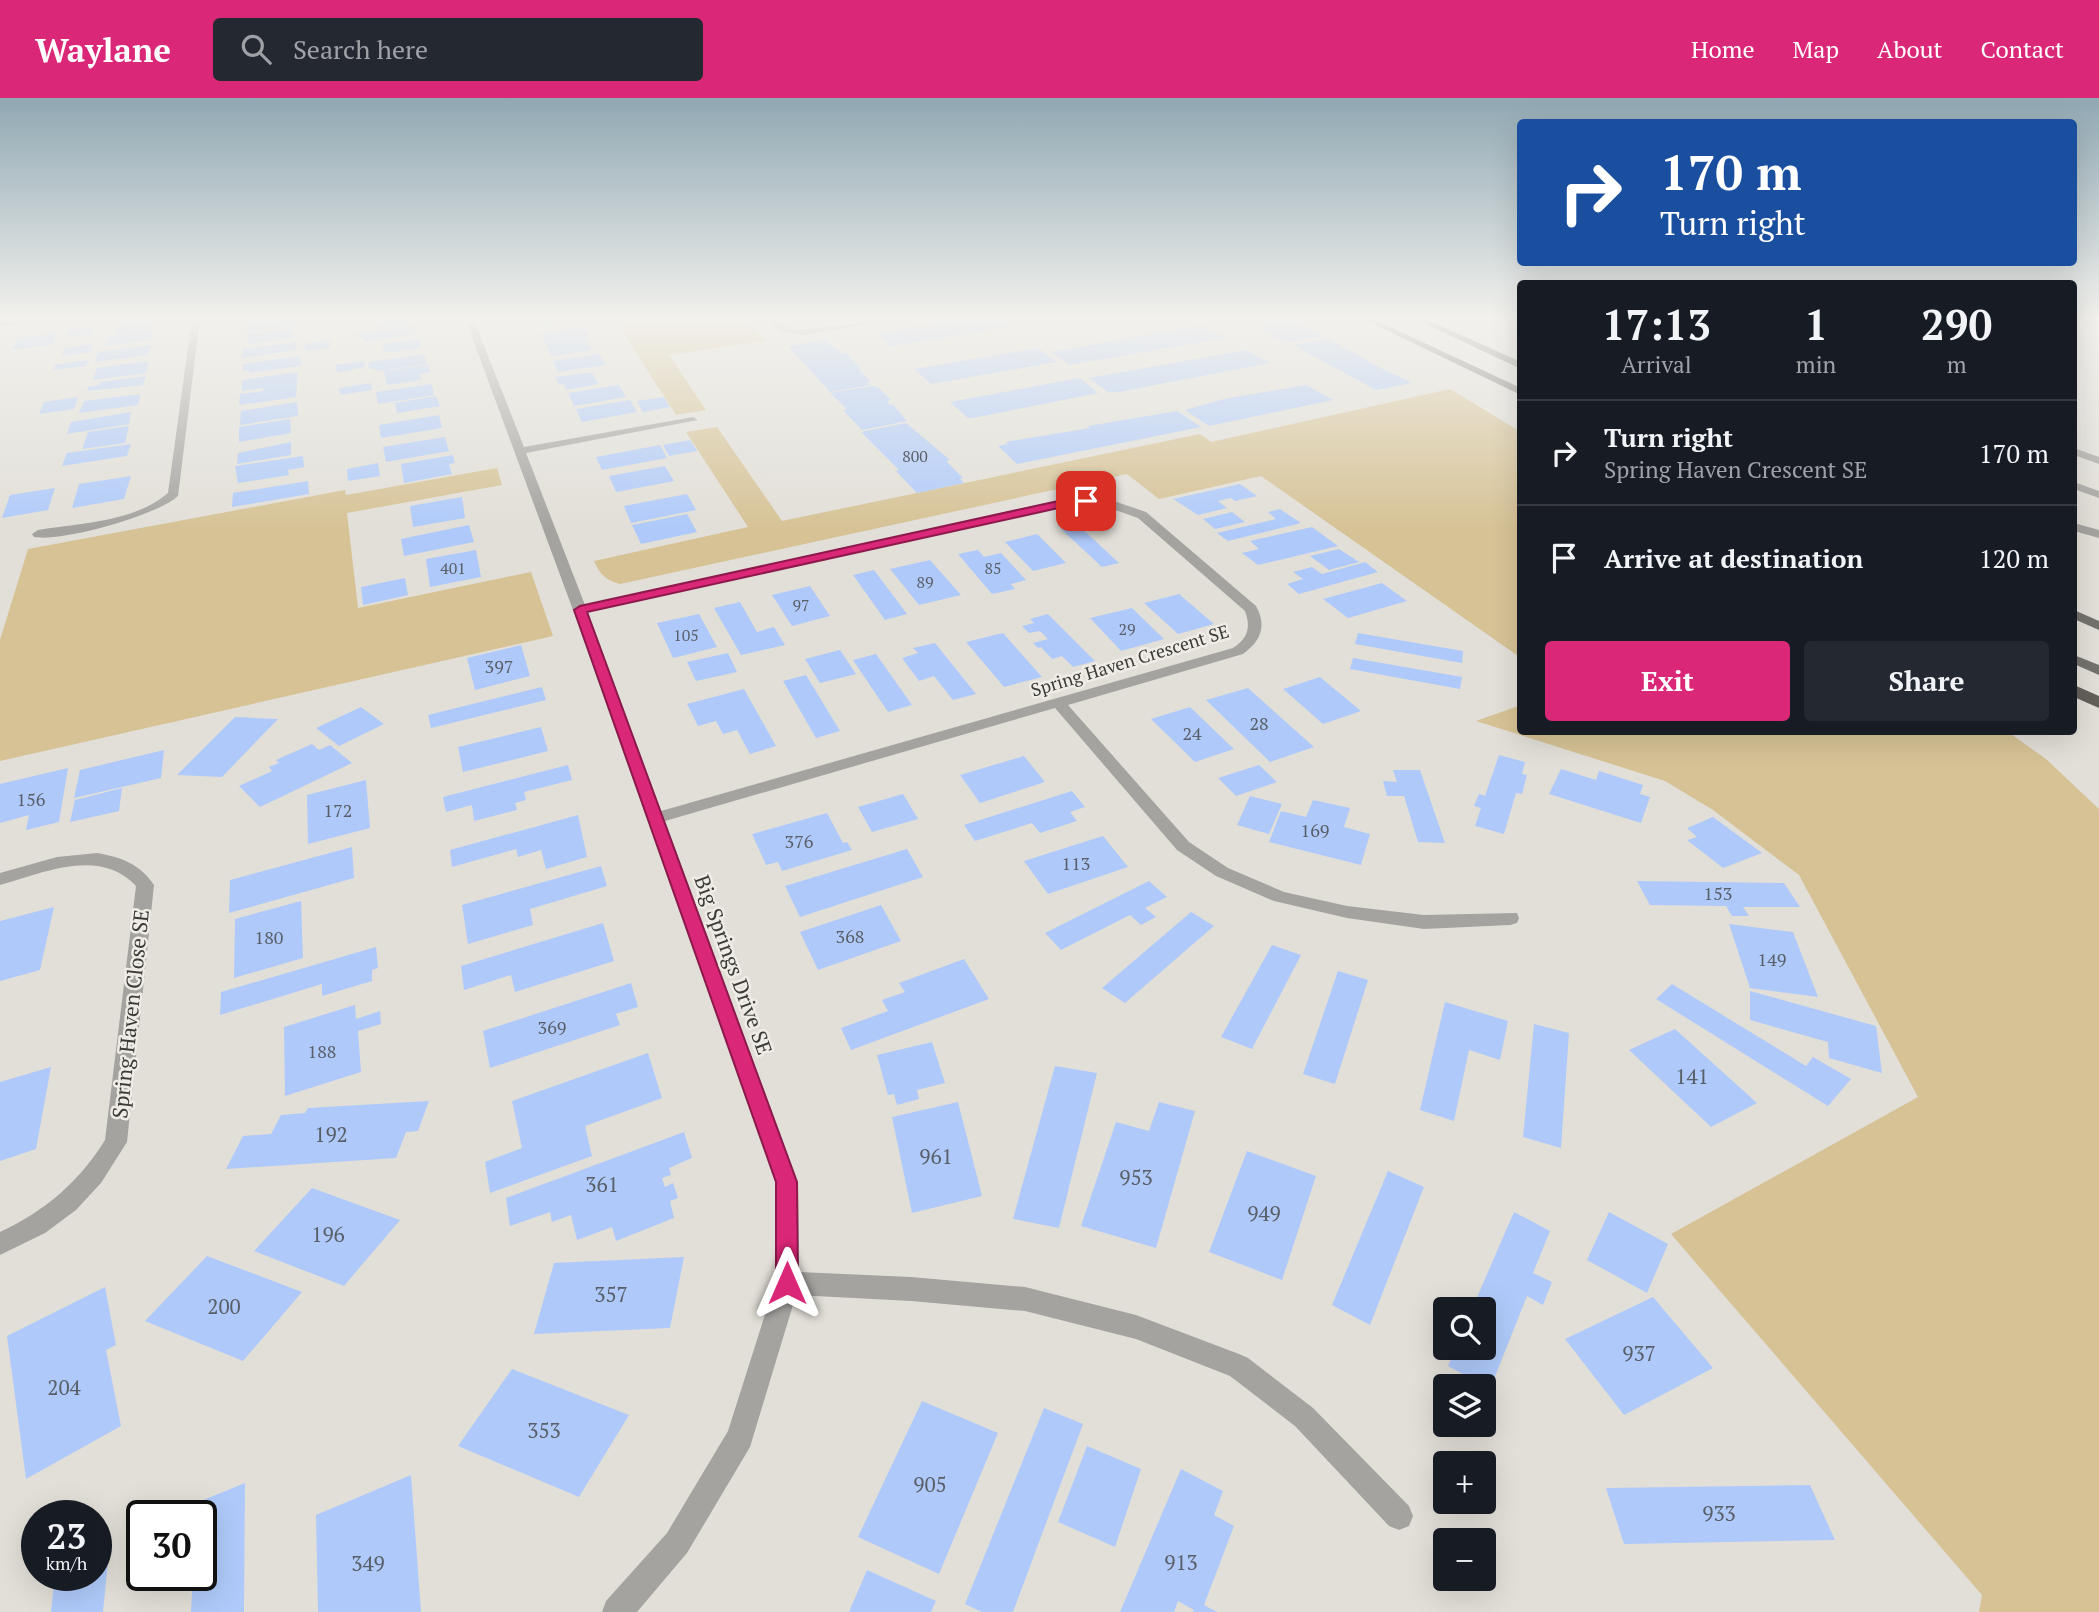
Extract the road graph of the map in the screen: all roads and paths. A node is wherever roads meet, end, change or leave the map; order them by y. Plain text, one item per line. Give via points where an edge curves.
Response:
1 (187, 389) edge
2 (496, 389) edge
3 (693, 420) dead end
4 (520, 451) junction
5 (2077, 453) edge
6 (2099, 461) edge
7 (2077, 486) edge
8 (2098, 495) edge
9 (2077, 501) edge
10 (2077, 528) edge
11 (38, 534) dead end
12 (2099, 534) edge
13 (580, 610) junction
14 (2077, 615) edge
15 (2099, 626) edge
16 (2077, 660) edge
17 (2099, 671) edge
18 (2077, 692) edge
19 (1058, 703) junction
20 (2099, 704) edge
21 (656, 818) junction
22 (0, 879) edge
23 (1510, 918) dead end
24 (0, 1244) edge
25 (787, 1283) junction
26 (1399, 1516) dead end
27 (617, 1612) edge

1 - 11 street via 170,500 120,519
2 - 4 street, Big Springs Drive SE
3 - 4 street
4 - 13 street, Big Springs Drive SE
5 - 6 street
7 - 8 street
8 - 9 street
10 - 12 street
13 - 19 street, Spring Haven Crescent SE via 1086,501 1105,502 1142,515 1251,609 1257,632 1238,650
13 - 21 street, Big Springs Drive SE
14 - 15 main road
16 - 17 main road
18 - 20 highway
19 - 21 street, Spring Haven Crescent SE
19 - 23 street via 1184,846 1222,872 1280,897 1347,912 1424,922
21 - 25 street, Big Springs Drive SE via 787,1182
22 - 24 street, Spring Haven Close SE via 74,860 105,859 136,872 145,885 116,1142 80,1195
25 - 26 street via 1025,1299 1136,1326 1239,1367 1304,1417
25 - 27 street, Big Springs Drive SE via 740,1437 677,1543

